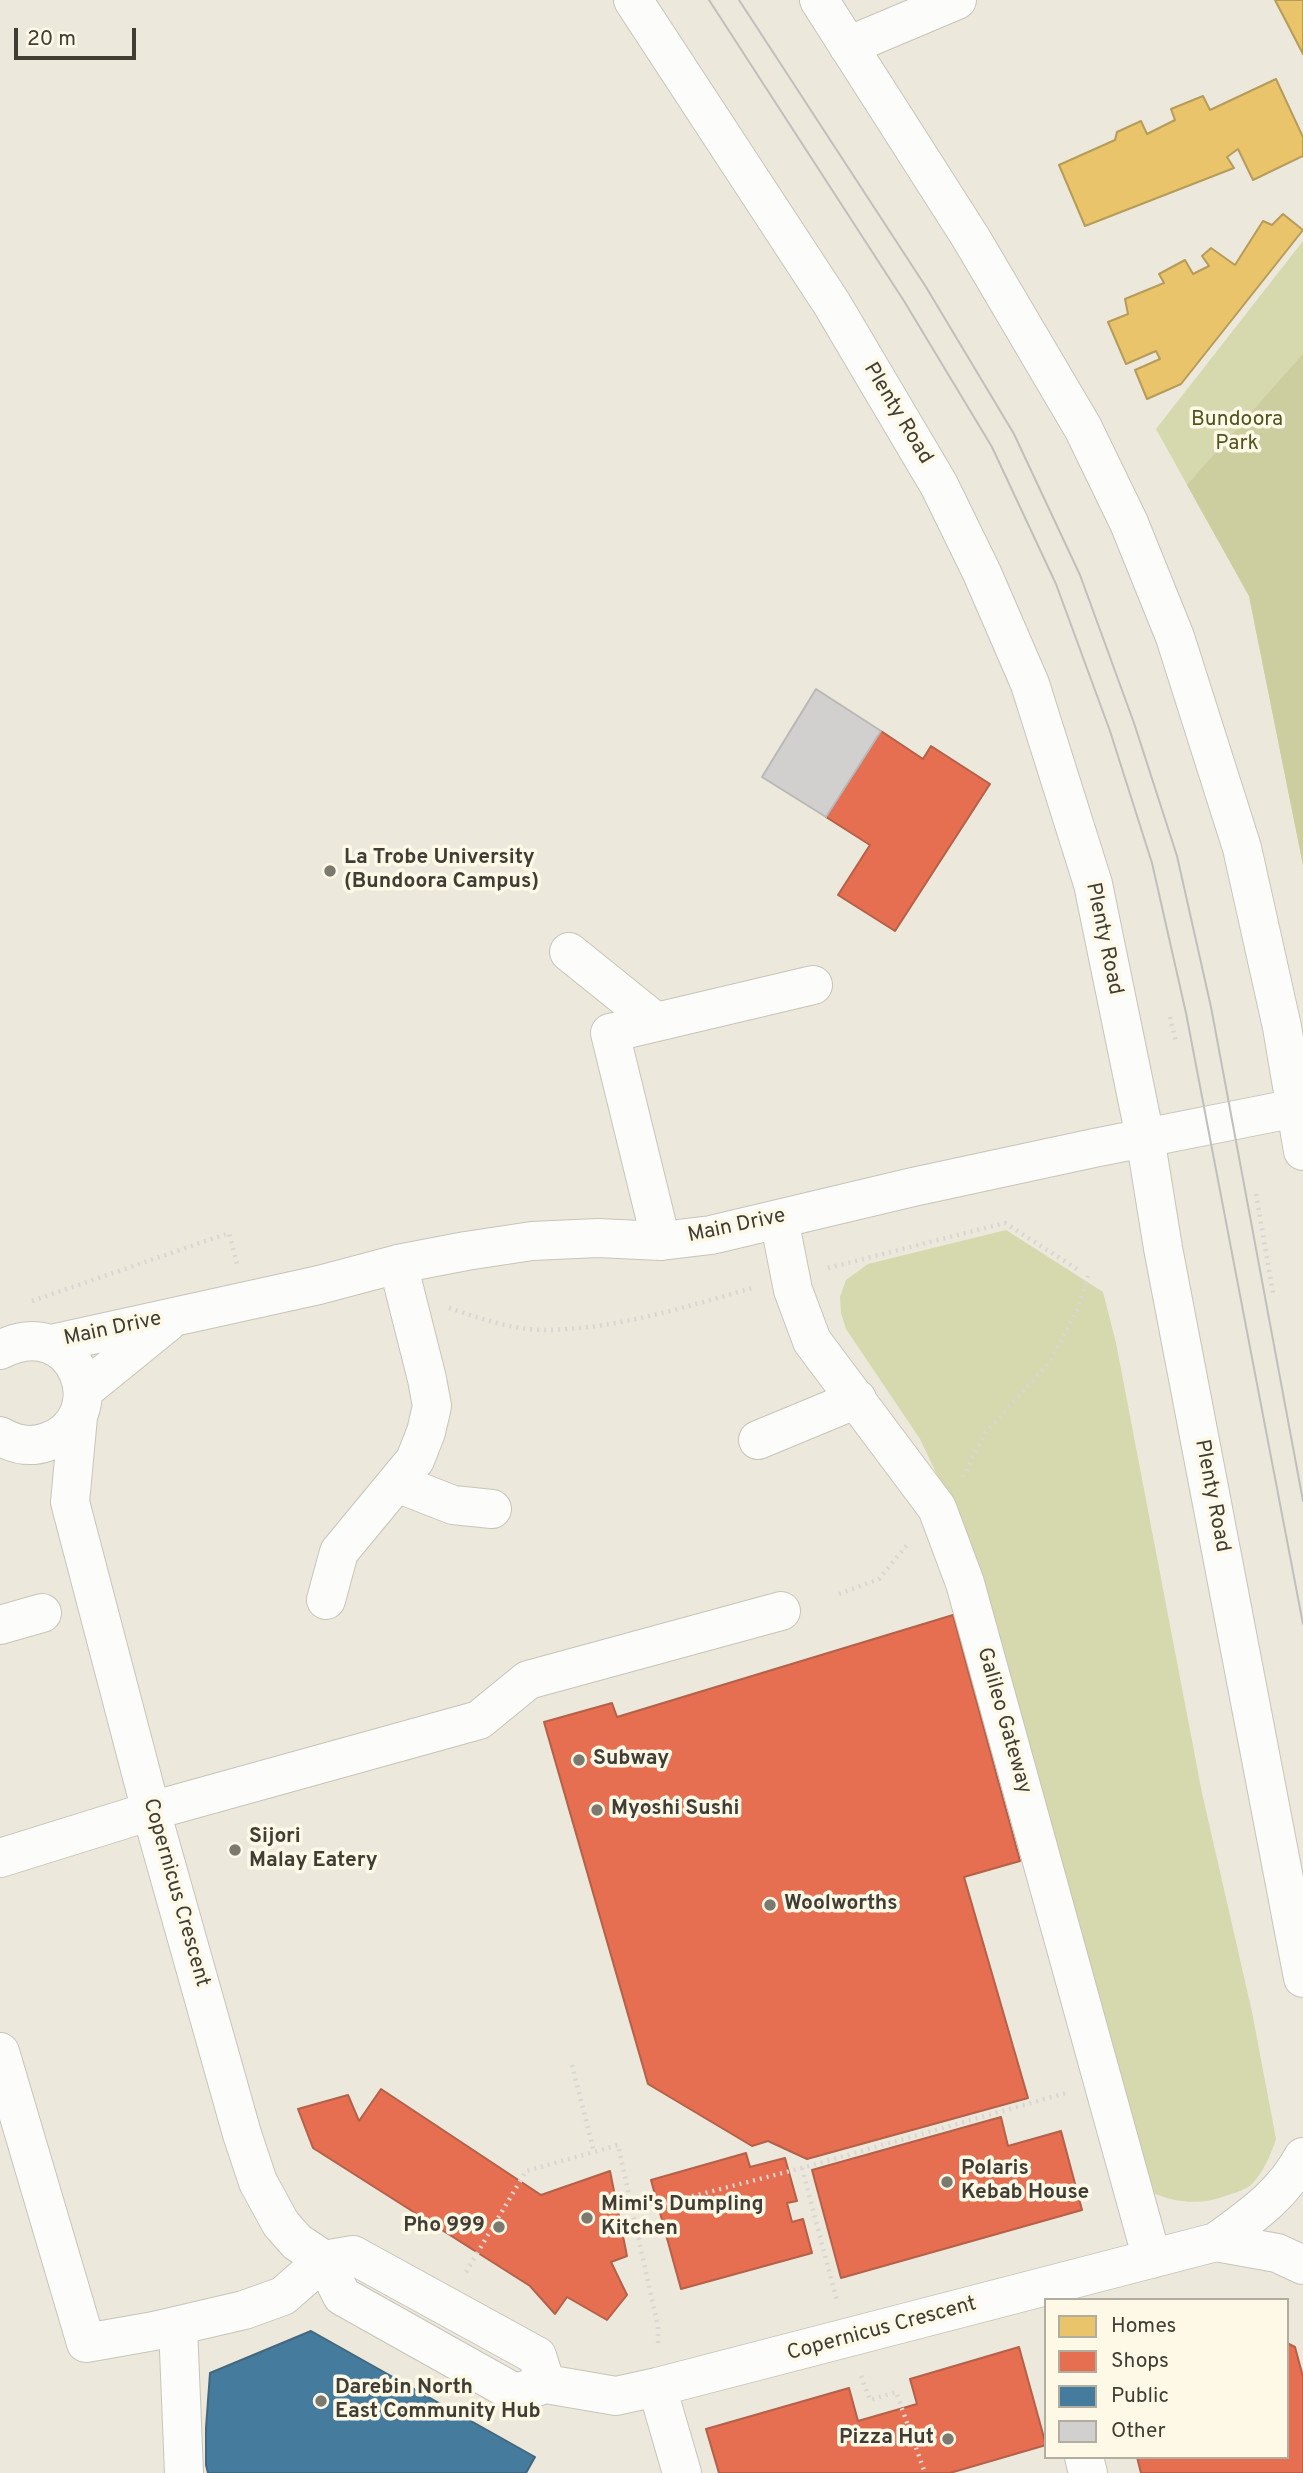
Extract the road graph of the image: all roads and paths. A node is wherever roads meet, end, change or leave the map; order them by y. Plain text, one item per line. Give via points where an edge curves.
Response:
1 (633, 0) edge
2 (819, 0) edge
3 (957, 0) edge
4 (848, 46) junction
5 (569, 952) dead end
6 (813, 985) dead end
7 (1170, 1017) dead end
8 (656, 1021) junction
9 (1176, 1042) dead end
10 (1296, 1108) junction
11 (1145, 1137) junction
12 (1303, 1151) edge
13 (1256, 1194) dead end
14 (779, 1219) junction
15 (662, 1241) junction
16 (398, 1264) junction
17 (1088, 1276) dead end
18 (1273, 1293) dead end
19 (247, 1300) junction
20 (22, 1304) dead end
21 (175, 1317) junction
22 (51, 1344) junction
23 (0, 1350) edge
24 (857, 1399) junction
25 (80, 1404) junction
26 (758, 1440) dead end
27 (12, 1441) edge
28 (397, 1483) junction
29 (70, 1502) junction
30 (937, 1508) junction
31 (492, 1509) dead end
32 (839, 1594) dead end
33 (326, 1600) dead end
34 (780, 1611) dead end
35 (42, 1613) dead end
36 (0, 1625) edge
37 (1286, 1805) edge
38 (151, 1811) junction
39 (0, 1858) edge
40 (1303, 1978) edge
41 (0, 2052) edge
42 (572, 2065) dead end
43 (1104, 2082) junction
44 (594, 2152) junction
45 (1303, 2157) edge
46 (631, 2212) junction
47 (1216, 2242) junction
48 (1152, 2259) junction
49 (324, 2260) junction
50 (1303, 2264) edge
51 (1050, 2298) edge
52 (1042, 2301) edge
53 (446, 2306) junction
54 (178, 2326) junction
55 (546, 2384) junction
56 (662, 2386) junction
57 (184, 2473) edge
58 (682, 2473) edge

1 - 11 main road, Plenty Road via 832,304 939,485 982,573 1030,684 1093,884
2 - 4 main road
3 - 4 main road
4 - 10 main road via 971,238 1083,428 1129,523 1175,637 1242,848
5 - 8 main road
6 - 8 main road
7 - 9 path
8 - 15 main road via 610,1033
10 - 11 main road, Main Drive
10 - 12 main road
11 - 14 main road, Main Drive
11 - 37 main road, Plenty Road via 1166,1262
13 - 18 path
14 - 15 main road, Main Drive via 711,1236
14 - 24 main road, Galileo Gateway via 793,1290 812,1341
15 - 16 main road, Main Drive via 533,1241
16 - 19 main road, Main Drive
16 - 28 main road via 432,1406 415,1460
17 - 30 path via 1078,1308 1048,1364 985,1433 956,1491
19 - 20 path via 229,1233
19 - 21 main road, Main Drive
21 - 22 main road, Main Drive
21 - 25 main road, Main Drive
22 - 23 main road, Main Drive via 14,1342
22 - 25 main road via 77,1368
24 - 26 main road
24 - 30 main road, Galileo Gateway
25 - 27 main road, Main Drive via 66,1432 57,1439 39,1445
25 - 29 main road, Copernicus Crescent
27 - 29 main road, Copernicus Crescent
28 - 31 main road via 453,1505
28 - 33 main road via 339,1552
29 - 38 main road, Copernicus Crescent
30 - 32 path via 879,1579
30 - 43 main road, Galileo Gateway via 965,1583
34 - 38 main road via 528,1680 480,1720
35 - 36 main road
37 - 40 main road, Plenty Road
38 - 39 main road
38 - 49 main road, Copernicus Crescent via 258,2182 281,2224 297,2242
41 - 54 main road via 86,2343
42 - 44 path
43 - 46 path
43 - 48 main road, Galileo Gateway
44 - 46 path via 618,2144
44 - 53 path via 526,2171
45 - 47 main road, Copernicus Crescent via 1293,2177 1266,2204
46 - 56 path via 658,2328
47 - 48 main road, Copernicus Crescent
47 - 50 main road, Copernicus Crescent via 1277,2253
48 - 51 main road, Copernicus Crescent
49 - 53 main road via 353,2255
49 - 54 main road via 283,2296
49 - 55 main road, Copernicus Crescent via 342,2296 515,2393
52 - 56 main road, Copernicus Crescent
53 - 55 main road via 537,2356
54 - 57 main road
55 - 56 main road, Copernicus Crescent via 616,2396
56 - 58 main road

